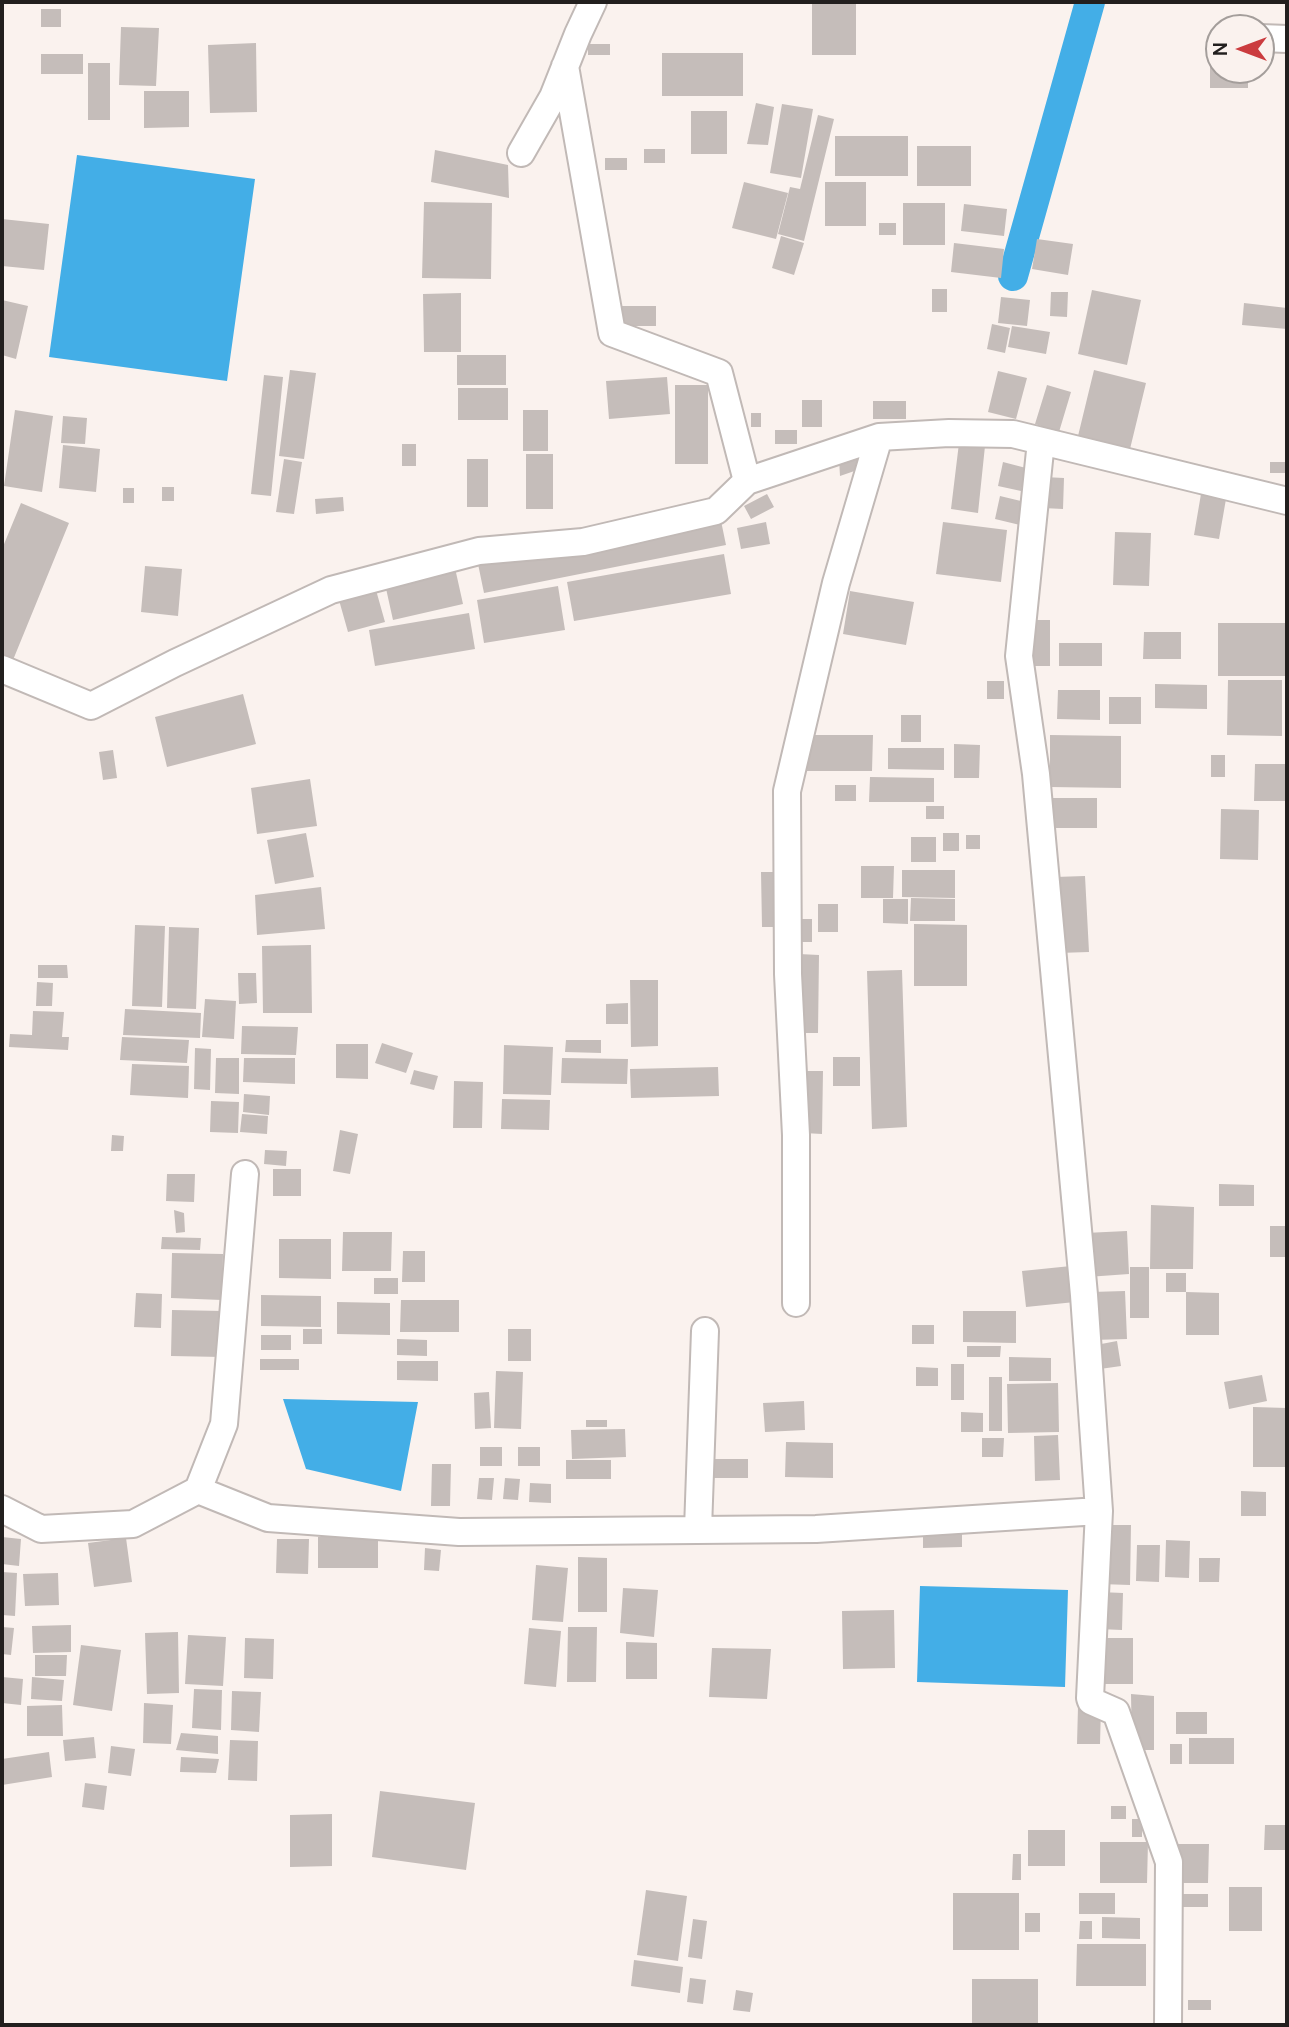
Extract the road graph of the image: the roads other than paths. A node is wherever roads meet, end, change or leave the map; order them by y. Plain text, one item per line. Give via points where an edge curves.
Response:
1 (593, 2) edge
2 (565, 65) junction
3 (521, 153) dead end
4 (879, 437) junction
5 (1041, 441) junction
6 (747, 481) junction
7 (1287, 501) edge
8 (2, 670) edge
9 (244, 1174) dead end
10 (796, 1303) dead end
11 (705, 1331) dead end
12 (198, 1490) junction
13 (2, 1509) edge
14 (1099, 1511) junction
15 (698, 1529) junction
16 (1168, 2025) edge

1 - 2 street
2 - 3 street via 553,97
2 - 6 street via 612,333 719,373
4 - 5 street via 1013,434
4 - 6 street
4 - 10 street via 836,583 787,791
5 - 7 street
5 - 14 street via 1019,656 1036,774
6 - 8 street via 716,511 583,542 479,551 331,590 91,706
9 - 12 street via 224,1424
11 - 15 street
12 - 13 street via 132,1524 41,1530
12 - 15 street via 268,1518 459,1532
14 - 15 street via 817,1529
14 - 16 street via 1090,1698 1116,1712 1168,1862

